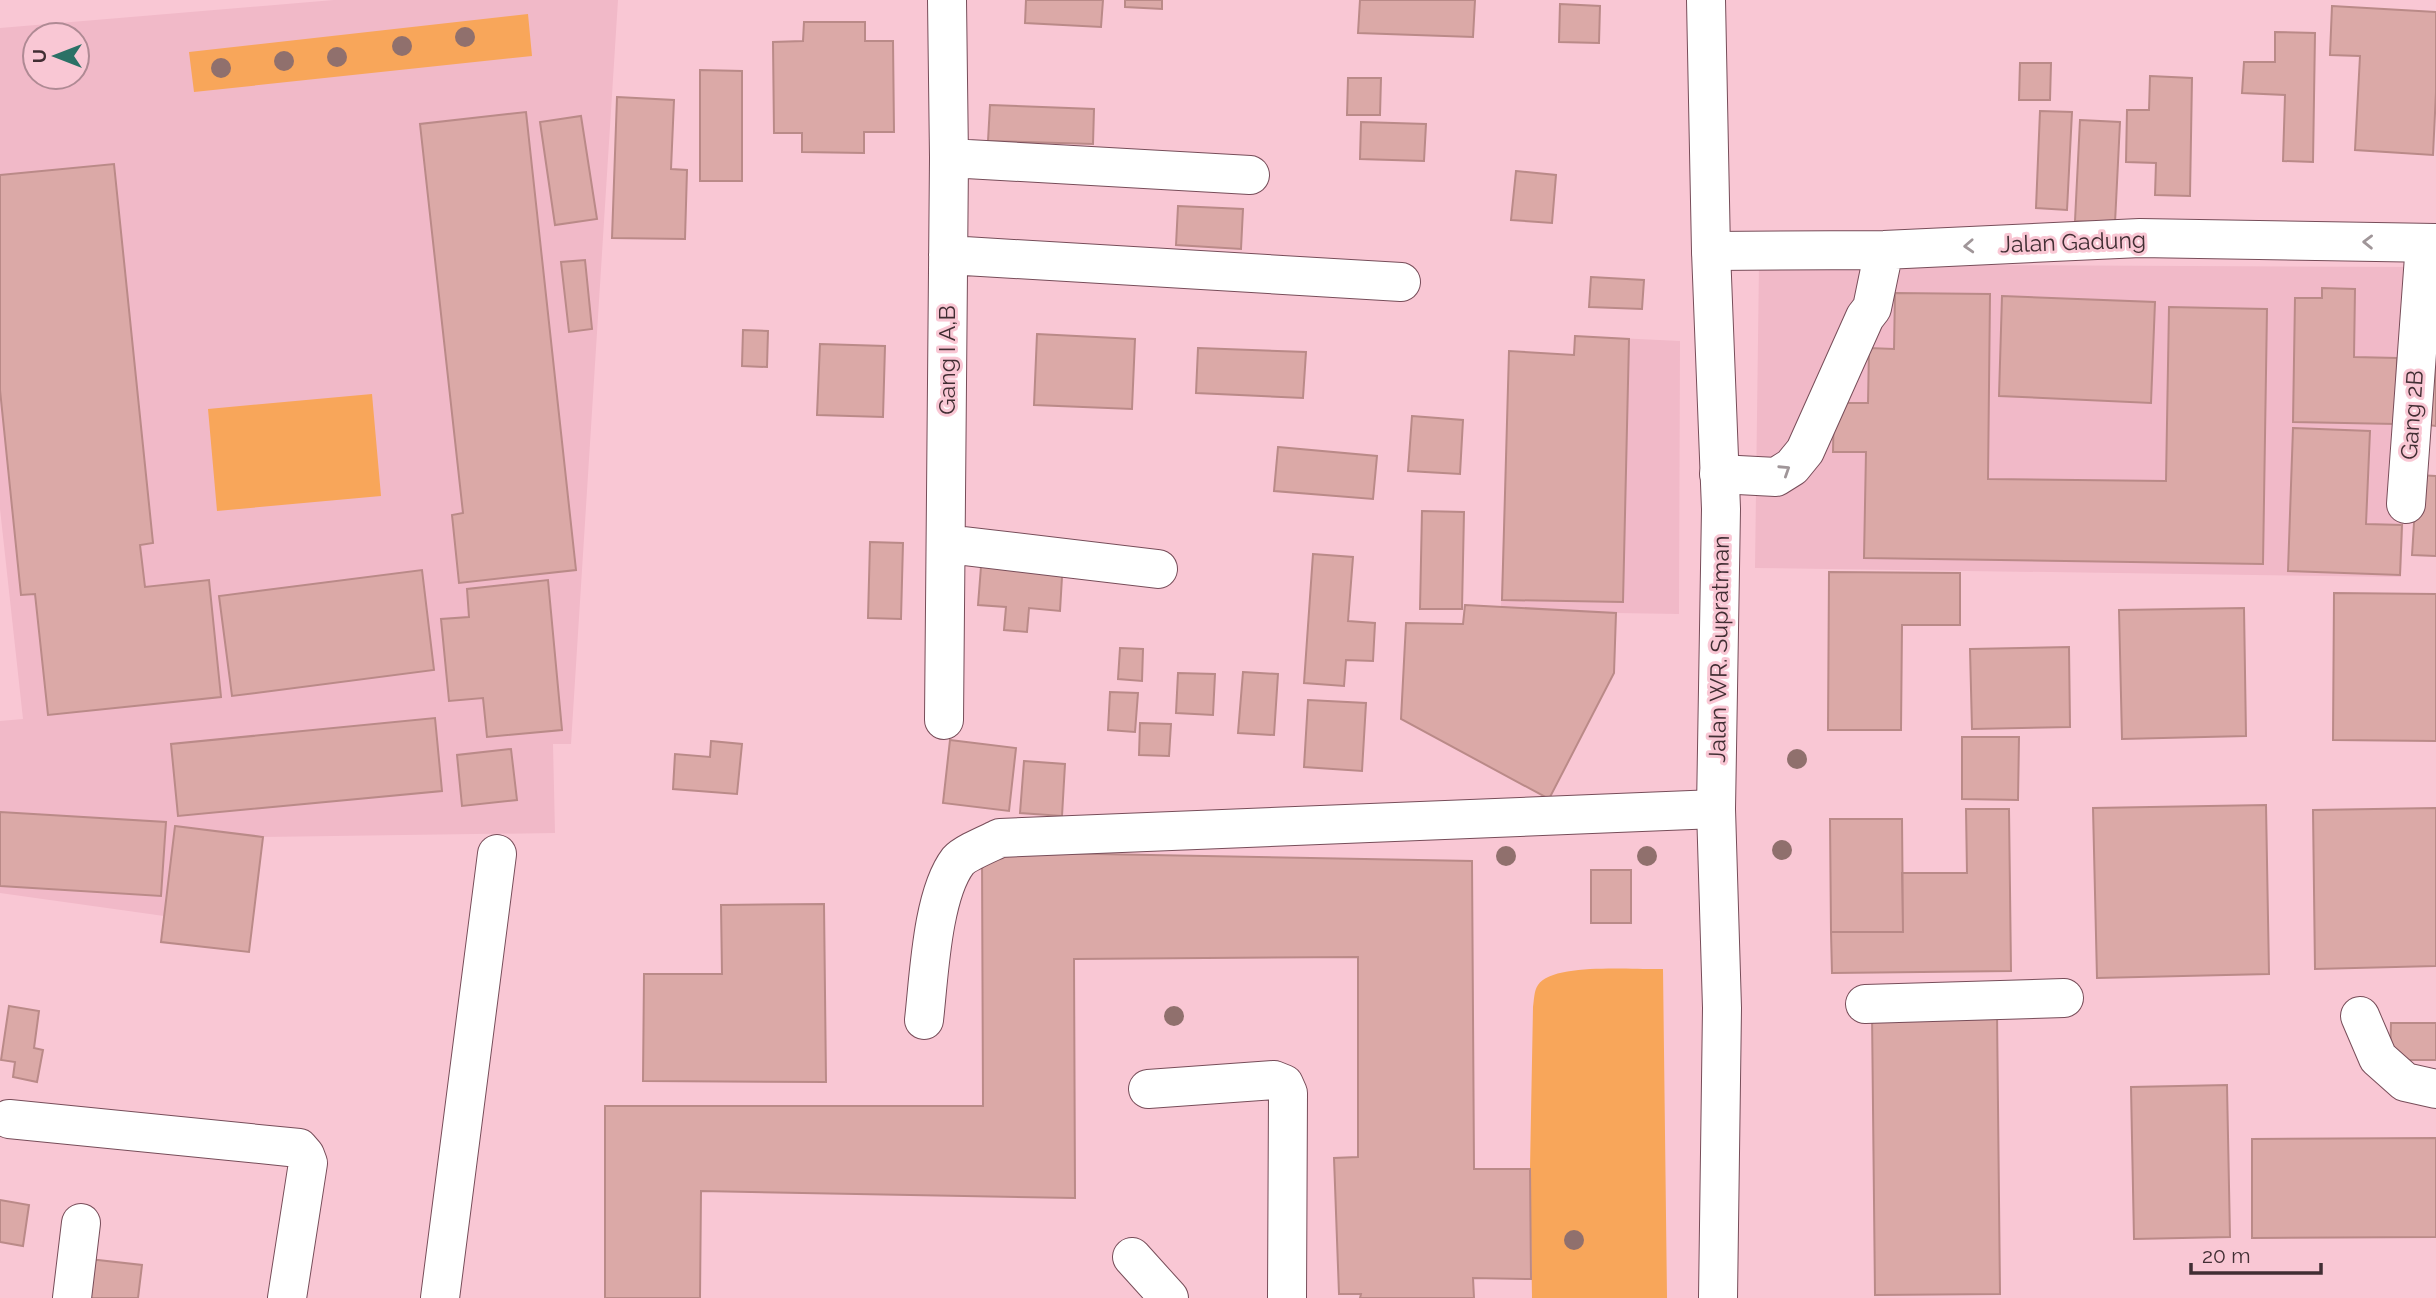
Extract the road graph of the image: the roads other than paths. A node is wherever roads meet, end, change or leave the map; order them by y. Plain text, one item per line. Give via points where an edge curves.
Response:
1 (947, 0) edge
2 (1706, 0) edge
3 (949, 158) junction
4 (1250, 175) dead end
5 (2430, 243) edge
6 (1884, 250) junction
7 (1711, 251) junction
8 (948, 255) junction
9 (1401, 282) dead end
10 (1719, 474) junction
11 (2406, 504) dead end
12 (947, 544) junction
13 (1158, 569) dead end
14 (944, 720) dead end
15 (1716, 809) junction
16 (497, 854) dead end
17 (2064, 999) dead end
18 (1865, 1004) dead end
19 (2360, 1016) dead end
20 (924, 1020) dead end
21 (2436, 1088) edge
22 (1148, 1089) dead end
23 (9, 1119) dead end
24 (81, 1223) dead end
25 (1132, 1257) dead end
26 (72, 1298) edge
27 (288, 1298) edge
28 (440, 1298) edge
29 (1169, 1298) edge
30 (1287, 1298) edge
31 (1718, 1298) edge

1 - 3 street, Gang I A,B
2 - 7 street, Jalan WR. Supratman
3 - 4 street
3 - 8 street, Gang I A,B
5 -> 6 street, Jalan Gadung via 2140,238
5 - 11 street, Gang 2B
6 - 7 street, Jalan Gadung
10 -> 6 street via 1776,477 1805,451 1872,308
7 - 10 street, Jalan WR. Supratman
8 - 9 street
8 - 12 street, Gang I A,B
10 - 15 street, Jalan WR. Supratman
12 - 13 street
12 - 14 street, Gang I A,B
15 - 20 street via 1000,838 959,859 945,885
15 - 31 street, Jalan WR. Supratman via 1722,1008
16 - 28 street
17 - 18 street
19 - 21 street via 2378,1058 2405,1082
22 - 30 street via 1274,1080 1284,1084 1288,1093
23 - 27 street via 299,1148 308,1163
24 - 26 street
25 - 29 street

